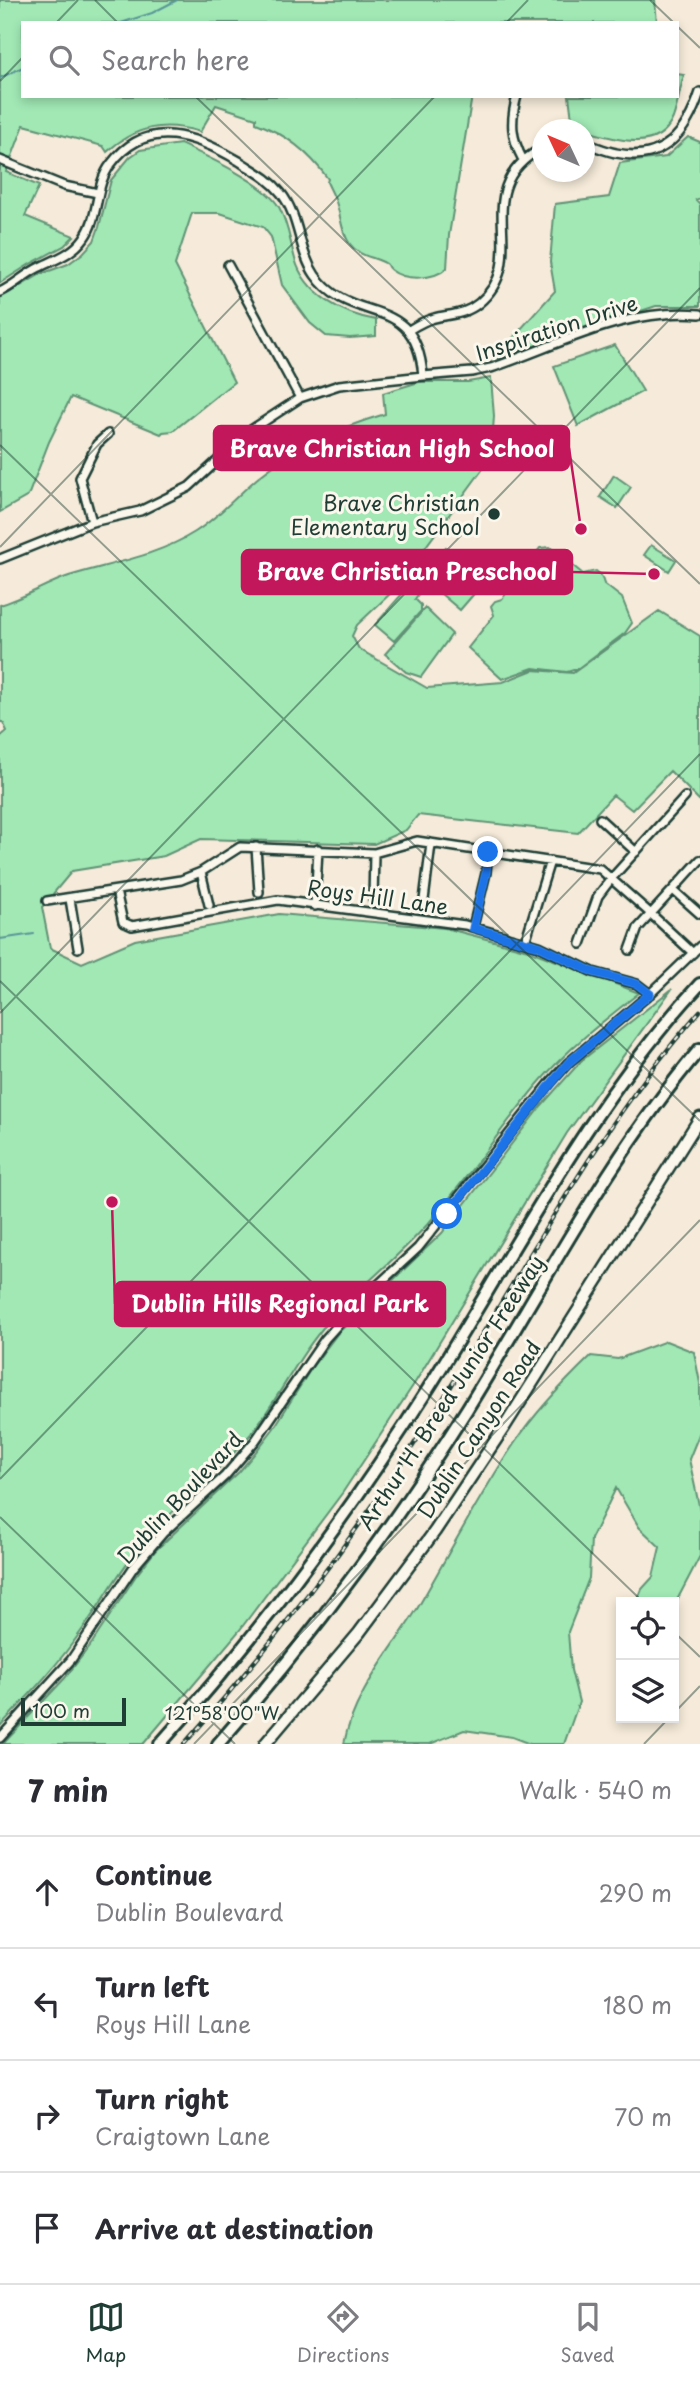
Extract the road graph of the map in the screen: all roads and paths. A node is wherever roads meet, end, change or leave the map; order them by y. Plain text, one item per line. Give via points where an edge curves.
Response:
1 (700, 92) edge
2 (516, 98) edge
3 (595, 146) edge
4 (532, 154) edge
5 (0, 160) edge
6 (523, 160) junction
7 (98, 193) junction
8 (228, 265) dead end
9 (0, 292) edge
10 (700, 314) edge
11 (409, 330) junction
12 (423, 376) junction
13 (300, 398) junction
14 (108, 434) dead end
15 (92, 522) junction
16 (0, 559) edge
17 (685, 797) dead end
18 (600, 819) dead end
19 (431, 844) junction
20 (256, 847) junction
21 (318, 849) junction
22 (374, 852) junction
23 (488, 852) junction
24 (636, 852) junction
25 (700, 860) edge
26 (550, 861) junction
27 (201, 872) junction
28 (611, 879) junction
29 (673, 890) junction
30 (116, 891) junction
31 (259, 892) dead end
32 (70, 899) junction
33 (373, 900) dead end
34 (47, 901) dead end
35 (209, 905) dead end
36 (315, 906) junction
37 (423, 908) dead end
38 (651, 914) junction
39 (700, 914) edge
40 (473, 928) junction
41 (525, 942) junction
42 (581, 944) dead end
43 (700, 946) edge
44 (78, 948) dead end
45 (630, 950) dead end
46 (693, 953) junction
47 (700, 984) edge
48 (650, 994) junction
49 (700, 1049) edge
50 (700, 1118) edge
51 (0, 1738) edge
52 (160, 1744) edge
53 (218, 1744) edge
54 (265, 1744) edge

1 - 3 street via 690,121 659,149 632,155
2 - 6 street via 512,135
4 - 6 street
5 - 7 street via 64,186
6 - 11 street via 503,194 503,264 492,289 469,310 433,318
7 - 9 street via 91,226 83,239 58,260
7 - 11 street via 118,156 150,136 188,137 217,149 270,180 282,194 309,265 324,286 346,302 391,316
8 - 13 street
10 - 12 street, Inspiration Drive via 637,317 491,368
11 - 12 street
12 - 13 street, Inspiration Drive via 339,384
13 - 15 street, Inspiration Drive via 251,430 189,487 140,511
14 - 15 street via 96,444 80,478
15 - 16 street, Inspiration Drive
17 - 24 street
18 - 24 street
19 - 22 street via 417,841
19 - 23 street
19 - 37 street
20 - 21 street
20 - 27 street via 240,847
20 - 31 street
21 - 22 street
21 - 36 street
22 - 33 street
23 - 26 street
23 - 40 street
24 - 28 street
25 - 29 street
26 - 28 street via 600,869
26 - 41 street
27 - 30 street
27 - 35 street
28 - 38 street
28 - 42 street via 598,897
29 - 38 street
29 - 39 street
30 - 32 street
30 - 36 street, Roys Hill Lane via 123,922 132,926 278,900
32 - 34 street
32 - 44 street
36 - 40 street, Roys Hill Lane
38 - 45 street via 638,928
38 - 46 street
40 - 41 street, Roys Hill Lane
41 - 48 street, Roys Hill Lane via 593,972 637,984
43 - 46 street, Dublin Boulevard
46 - 48 street, Dublin Boulevard
47 - 52 highway, Arthur H. Breed Junior Freeway via 592,1122 423,1398 345,1513 256,1632
48 - 51 street, Dublin Boulevard via 568,1063 418,1248 325,1339 255,1441 225,1476 163,1533 133,1568 71,1660
49 - 53 highway, Arthur H. Breed Junior Freeway via 629,1144 466,1411 398,1513 307,1637
50 - 54 main road, Dublin Canyon Road via 464,1490 359,1633

